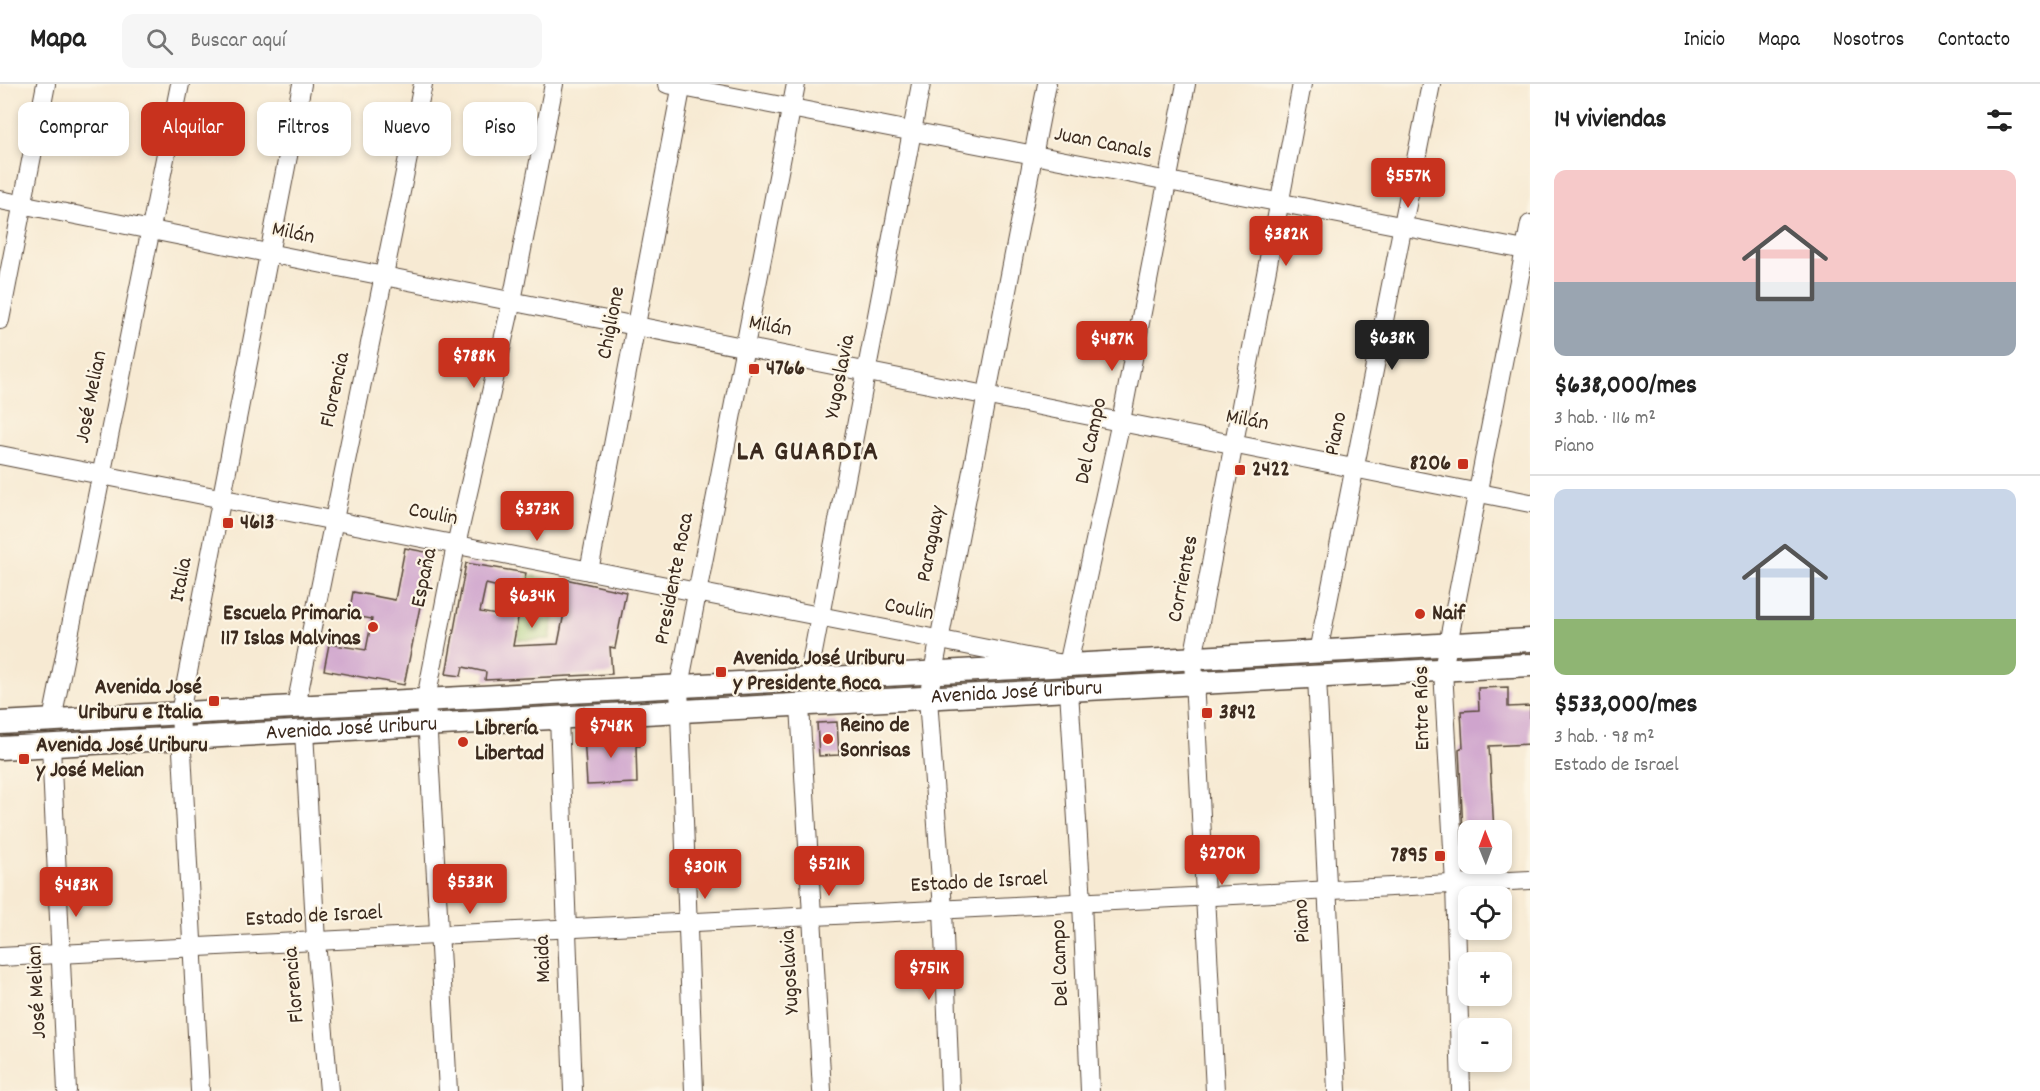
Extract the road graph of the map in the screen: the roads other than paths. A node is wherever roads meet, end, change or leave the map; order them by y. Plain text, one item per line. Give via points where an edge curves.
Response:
1 (46, 84) edge
2 (180, 84) edge
3 (302, 84) edge
4 (423, 84) edge
5 (554, 84) edge
6 (796, 84) edge
7 (921, 84) edge
8 (1047, 84) edge
9 (1186, 84) edge
10 (1302, 84) edge
11 (1431, 84) edge
12 (676, 85) edge
13 (792, 108) junction
14 (912, 131) junction
15 (1033, 154) junction
16 (1167, 180) junction
17 (0, 200) edge
18 (1280, 202) junction
19 (23, 204) junction
20 (1530, 224) edge
21 (1402, 226) junction
22 (151, 230) junction
23 (1527, 250) edge
24 (269, 253) junction
25 (384, 277) junction
26 (512, 301) junction
27 (0, 320) edge
28 (636, 325) junction
29 (745, 346) junction
30 (867, 370) junction
31 (986, 394) junction
32 (1121, 421) junction
33 (1234, 443) junction
34 (0, 454) edge
35 (1355, 466) junction
36 (101, 474) junction
37 (1478, 492) junction
38 (222, 498) junction
39 (1530, 503) edge
40 (334, 520) junction
41 (456, 545) junction
42 (589, 571) junction
43 (697, 592) junction
44 (820, 616) junction
45 (938, 640) junction
46 (1530, 640) edge
47 (1448, 644) junction
48 (1318, 652) junction
49 (1193, 659) junction
50 (1068, 665) junction
51 (1530, 665) edge
52 (1443, 670) junction
53 (932, 672) junction
54 (1317, 676) junction
55 (808, 679) junction
56 (1194, 683) junction
57 (679, 686) junction
58 (1069, 690) junction
59 (928, 698) junction
60 (426, 699) junction
61 (801, 705) junction
62 (296, 706) junction
63 (680, 711) junction
64 (180, 713) junction
65 (559, 718) junction
66 (52, 720) junction
67 (0, 723) edge
68 (427, 724) junction
69 (304, 732) junction
70 (182, 739) junction
71 (51, 746) junction
72 (0, 748) edge
73 (1530, 880) edge
74 (1455, 884) junction
75 (1325, 889) junction
76 (1205, 896) junction
77 (1082, 902) junction
78 (943, 909) junction
79 (812, 916) junction
80 (687, 922) junction
81 (567, 928) junction
82 (439, 935) junction
83 (316, 941) junction
84 (192, 947) junction
85 (59, 954) junction
86 (0, 957) edge
87 (68, 1091) edge
88 (200, 1091) edge
89 (329, 1091) edge
90 (448, 1091) edge
91 (573, 1091) edge
92 (694, 1091) edge
93 (822, 1091) edge
94 (950, 1091) edge
95 (1090, 1091) edge
96 (1215, 1091) edge
97 (1337, 1091) edge
98 (1461, 1091) edge

1 - 19 street
2 - 22 street, José Melian
3 - 24 street, Italia
4 - 25 street, Florencia
5 - 26 street, España
6 - 13 street, Presidente Roca
7 - 14 street, Yugoslavia
8 - 15 street, Paraguay
9 - 16 street, Del Campo
10 - 18 street, Corrientes
11 - 21 street, Piano
12 - 13 street, Juan Canals
12 - 28 street, Chiglione
13 - 14 street, Juan Canals
13 - 29 street, Presidente Roca
14 - 15 street, Juan Canals
14 - 30 street, Yugoslavia
15 - 16 street, Juan Canals
15 - 31 street, Paraguay
16 - 18 street, Juan Canals
16 - 32 street, Del Campo
17 - 19 street, Milán
18 - 21 street, Juan Canals
18 - 33 street, Corrientes
19 - 22 street, Milán
19 - 27 street
20 - 23 street, Entre Ríos
21 - 23 street, Juan Canals
21 - 35 street, Piano
22 - 24 street, Milán
22 - 36 street, José Melian
23 - 37 street, Entre Ríos
24 - 25 street, Milán
24 - 38 street, Italia
25 - 26 street, Milán
25 - 40 street, Florencia
26 - 28 street, Milán
26 - 41 street, España
28 - 29 street, Milán
28 - 42 street, Chiglione
29 - 30 street, Milán
29 - 43 street, Presidente Roca
30 - 31 street, Milán
30 - 44 street, Yugoslavia
31 - 32 street, Milán
31 - 45 street, Paraguay
32 - 33 street, Milán
32 - 50 street, Del Campo
33 - 35 street, Milán
33 - 49 street, Corrientes
34 - 36 street, Coulin
35 - 37 street, Milán
35 - 48 street, Piano
36 - 38 street, Coulin
36 - 66 street, José Melian
37 - 39 street, Milán
37 - 47 street, Entre Ríos
38 - 40 street, Coulin
38 - 64 street, Italia
40 - 41 street, Coulin
40 - 62 street, Florencia
41 - 42 street, Coulin
41 - 60 street, España
42 - 43 street, Coulin
43 - 44 street, Coulin
43 - 57 street, Presidente Roca
44 - 45 street, Coulin
44 - 55 street, Yugoslavia
45 - 50 street, Coulin
45 - 53 street, Paraguay
46 - 47 main road, Avenida José Uriburu
47 - 48 main road, Avenida José Uriburu
47 - 52 street, Entre Ríos
48 - 49 main road, Avenida José Uriburu
49 - 50 main road, Avenida José Uriburu
49 - 56 street, Corrientes
50 - 53 main road, Avenida José Uriburu
51 - 52 main road, Avenida José Uriburu
52 - 54 main road, Avenida José Uriburu
52 - 74 street, Entre Ríos
53 - 55 main road, Avenida José Uriburu
53 - 59 street, Paraguay
54 - 56 main road, Avenida José Uriburu
54 - 75 street, Piano
55 - 57 main road, Avenida José Uriburu
56 - 58 main road, Avenida José Uriburu
56 - 76 street, Corrientes
57 - 60 main road, Avenida José Uriburu
57 - 63 street, Presidente Roca
58 - 59 main road, Avenida José Uriburu
58 - 77 street, Del Campo
59 - 61 main road, Avenida José Uriburu
59 - 78 street, Paraguay
60 - 62 main road, Avenida José Uriburu
60 - 68 street, España
61 - 63 main road, Avenida José Uriburu
61 - 79 street, Yugoslavia
62 - 64 main road, Avenida José Uriburu
63 - 65 main road, Avenida José Uriburu
63 - 80 street, Presidente Roca
64 - 66 main road, Avenida José Uriburu
64 - 70 street, Italia
65 - 68 main road, Avenida José Uriburu
65 - 81 street, Maida
66 - 67 main road, Avenida José Uriburu
68 - 69 main road, Avenida José Uriburu
68 - 82 street, España
69 - 70 main road, Avenida José Uriburu
69 - 83 street, Florencia
70 - 71 main road, Avenida José Uriburu
70 - 84 street, Italia
71 - 72 main road, Avenida José Uriburu
71 - 85 street, José Melian
73 - 74 street, Estado de Israel
74 - 75 street, Estado de Israel
74 - 98 street, Entre Ríos
75 - 76 street, Estado de Israel
75 - 97 street, Piano
76 - 77 street, Estado de Israel
76 - 96 street, Corrientes
77 - 78 street, Estado de Israel
77 - 95 street, Del Campo
78 - 79 street, Estado de Israel
78 - 94 street, Paraguay
79 - 80 street, Estado de Israel
79 - 93 street, Yugoslavia
80 - 81 street, Estado de Israel
80 - 92 street, Presidente Roca
81 - 82 street, Estado de Israel
81 - 91 street, Maida
82 - 83 street, Estado de Israel
82 - 90 street, España
83 - 84 street, Estado de Israel
83 - 89 street, Florencia
84 - 85 street, Estado de Israel
84 - 88 street, Italia
85 - 86 street, Estado de Israel
85 - 87 street, José Melian

